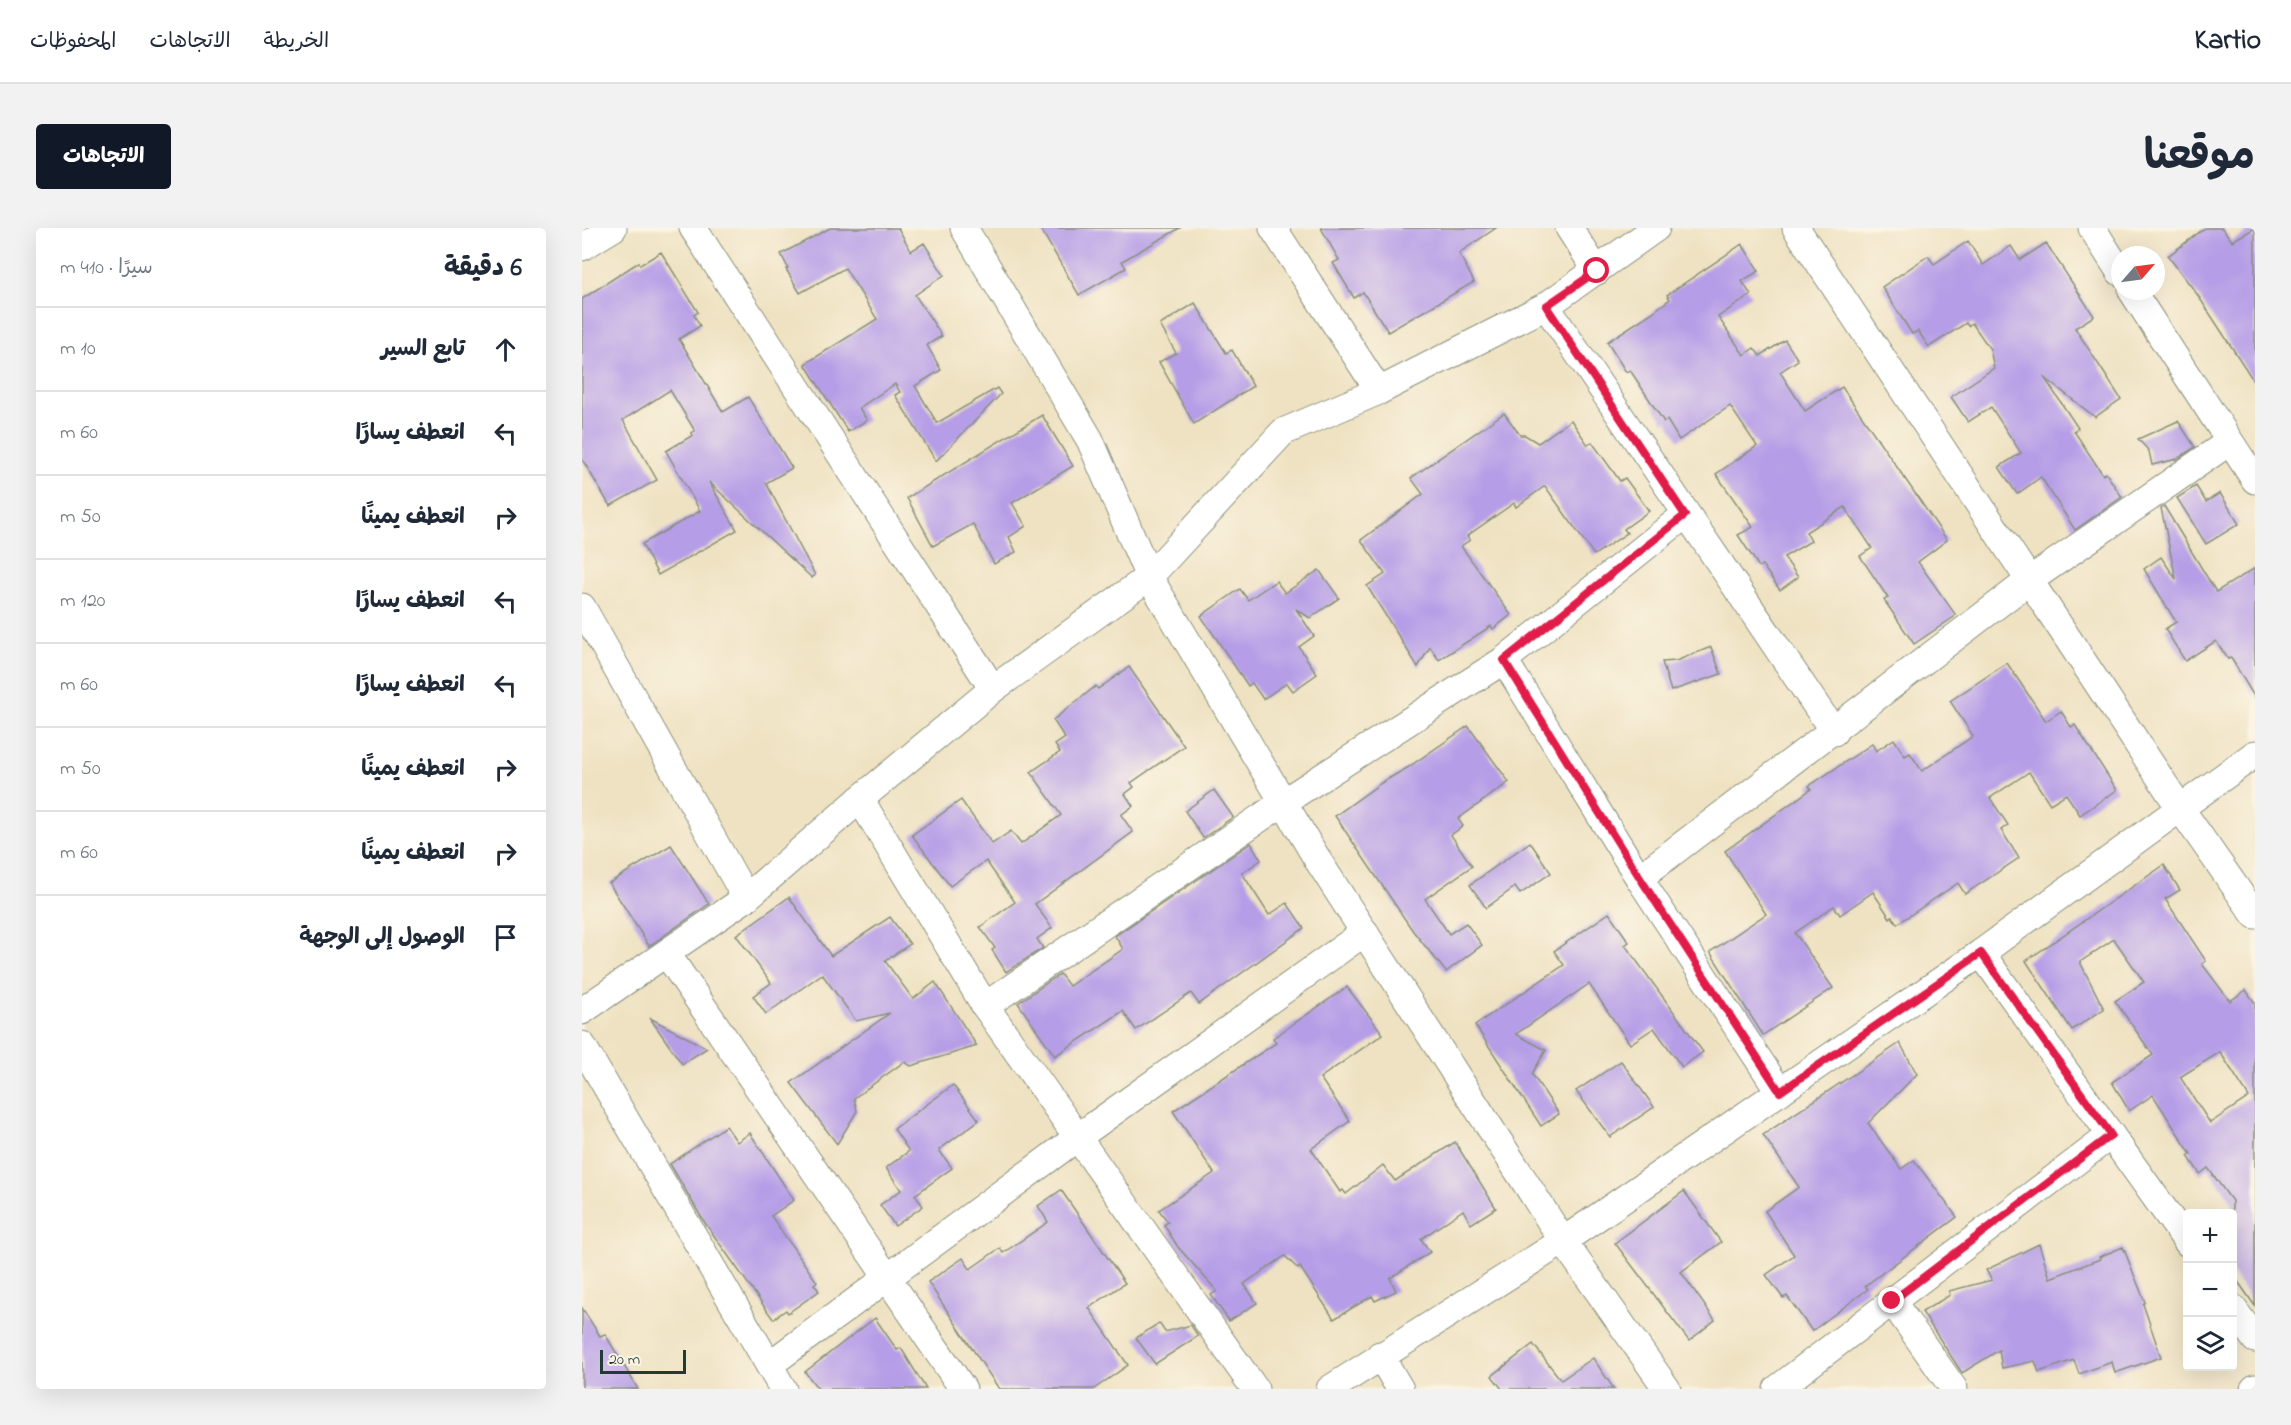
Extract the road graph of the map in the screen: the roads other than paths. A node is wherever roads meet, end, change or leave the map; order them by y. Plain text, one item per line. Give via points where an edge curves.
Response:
1 (613, 228) edge
2 (693, 228) edge
3 (964, 228) edge
4 (1274, 228) edge
5 (1569, 228) edge
6 (1656, 228) edge
7 (1796, 228) edge
8 (2098, 230) edge
9 (582, 247) edge
10 (2111, 255) edge
11 (1597, 271) junction
12 (2138, 300) edge
13 (1546, 306) junction
14 (1379, 391) junction
15 (2229, 442) junction
16 (2255, 480) edge
17 (1685, 515) junction
18 (1149, 577) junction
19 (2030, 580) junction
20 (582, 607) edge
21 (1504, 660) junction
22 (993, 689) junction
23 (1834, 732) junction
24 (2255, 754) edge
25 (860, 799) junction
26 (1285, 801) junction
27 (2180, 808) junction
28 (1640, 878) junction
29 (746, 898) junction
30 (2255, 915) edge
31 (1365, 932) junction
32 (1981, 953) junction
33 (667, 954) junction
34 (985, 1006) junction
35 (582, 1011) edge
36 (582, 1045) edge
37 (1780, 1092) junction
38 (2111, 1135) junction
39 (1078, 1137) junction
40 (2183, 1237) edge
41 (1563, 1241) junction
42 (890, 1278) junction
43 (1892, 1301) junction
44 (2237, 1314) edge
45 (2255, 1339) edge
46 (1380, 1354) junction
47 (769, 1365) junction
48 (783, 1389) edge
49 (963, 1389) edge
50 (1255, 1389) edge
51 (1330, 1389) edge
52 (1400, 1389) edge
53 (1667, 1389) edge
54 (1777, 1389) edge
55 (1954, 1389) edge

1 - 9 street
2 - 22 street
3 - 18 street via 1090,440
4 - 14 street
5 - 11 street
6 - 11 street
7 - 19 street
8 - 10 street
11 - 13 street
12 - 15 street
13 - 14 street
13 - 17 street
14 - 18 street via 1283,432
15 - 16 street
15 - 19 street
17 - 21 street
17 - 23 street
18 - 22 street
18 - 26 street
19 - 23 street
19 - 27 street
20 - 29 street
21 - 26 street
21 - 28 street
22 - 25 street
23 - 28 street
24 - 27 street
25 - 29 street
25 - 34 street
26 - 31 street
26 - 34 street
27 - 30 street
27 - 32 street
28 - 37 street
29 - 33 street
31 - 39 street
31 - 41 street
32 - 37 street
32 - 38 street
33 - 35 street
33 - 42 street
34 - 39 street
36 - 47 street
37 - 41 street
38 - 40 street
38 - 43 street
39 - 42 street
39 - 50 street
41 - 46 street
41 - 53 street
42 - 47 street
42 - 49 street
43 - 54 street
43 - 55 street
44 - 45 street
46 - 51 street
46 - 52 street
47 - 48 street

